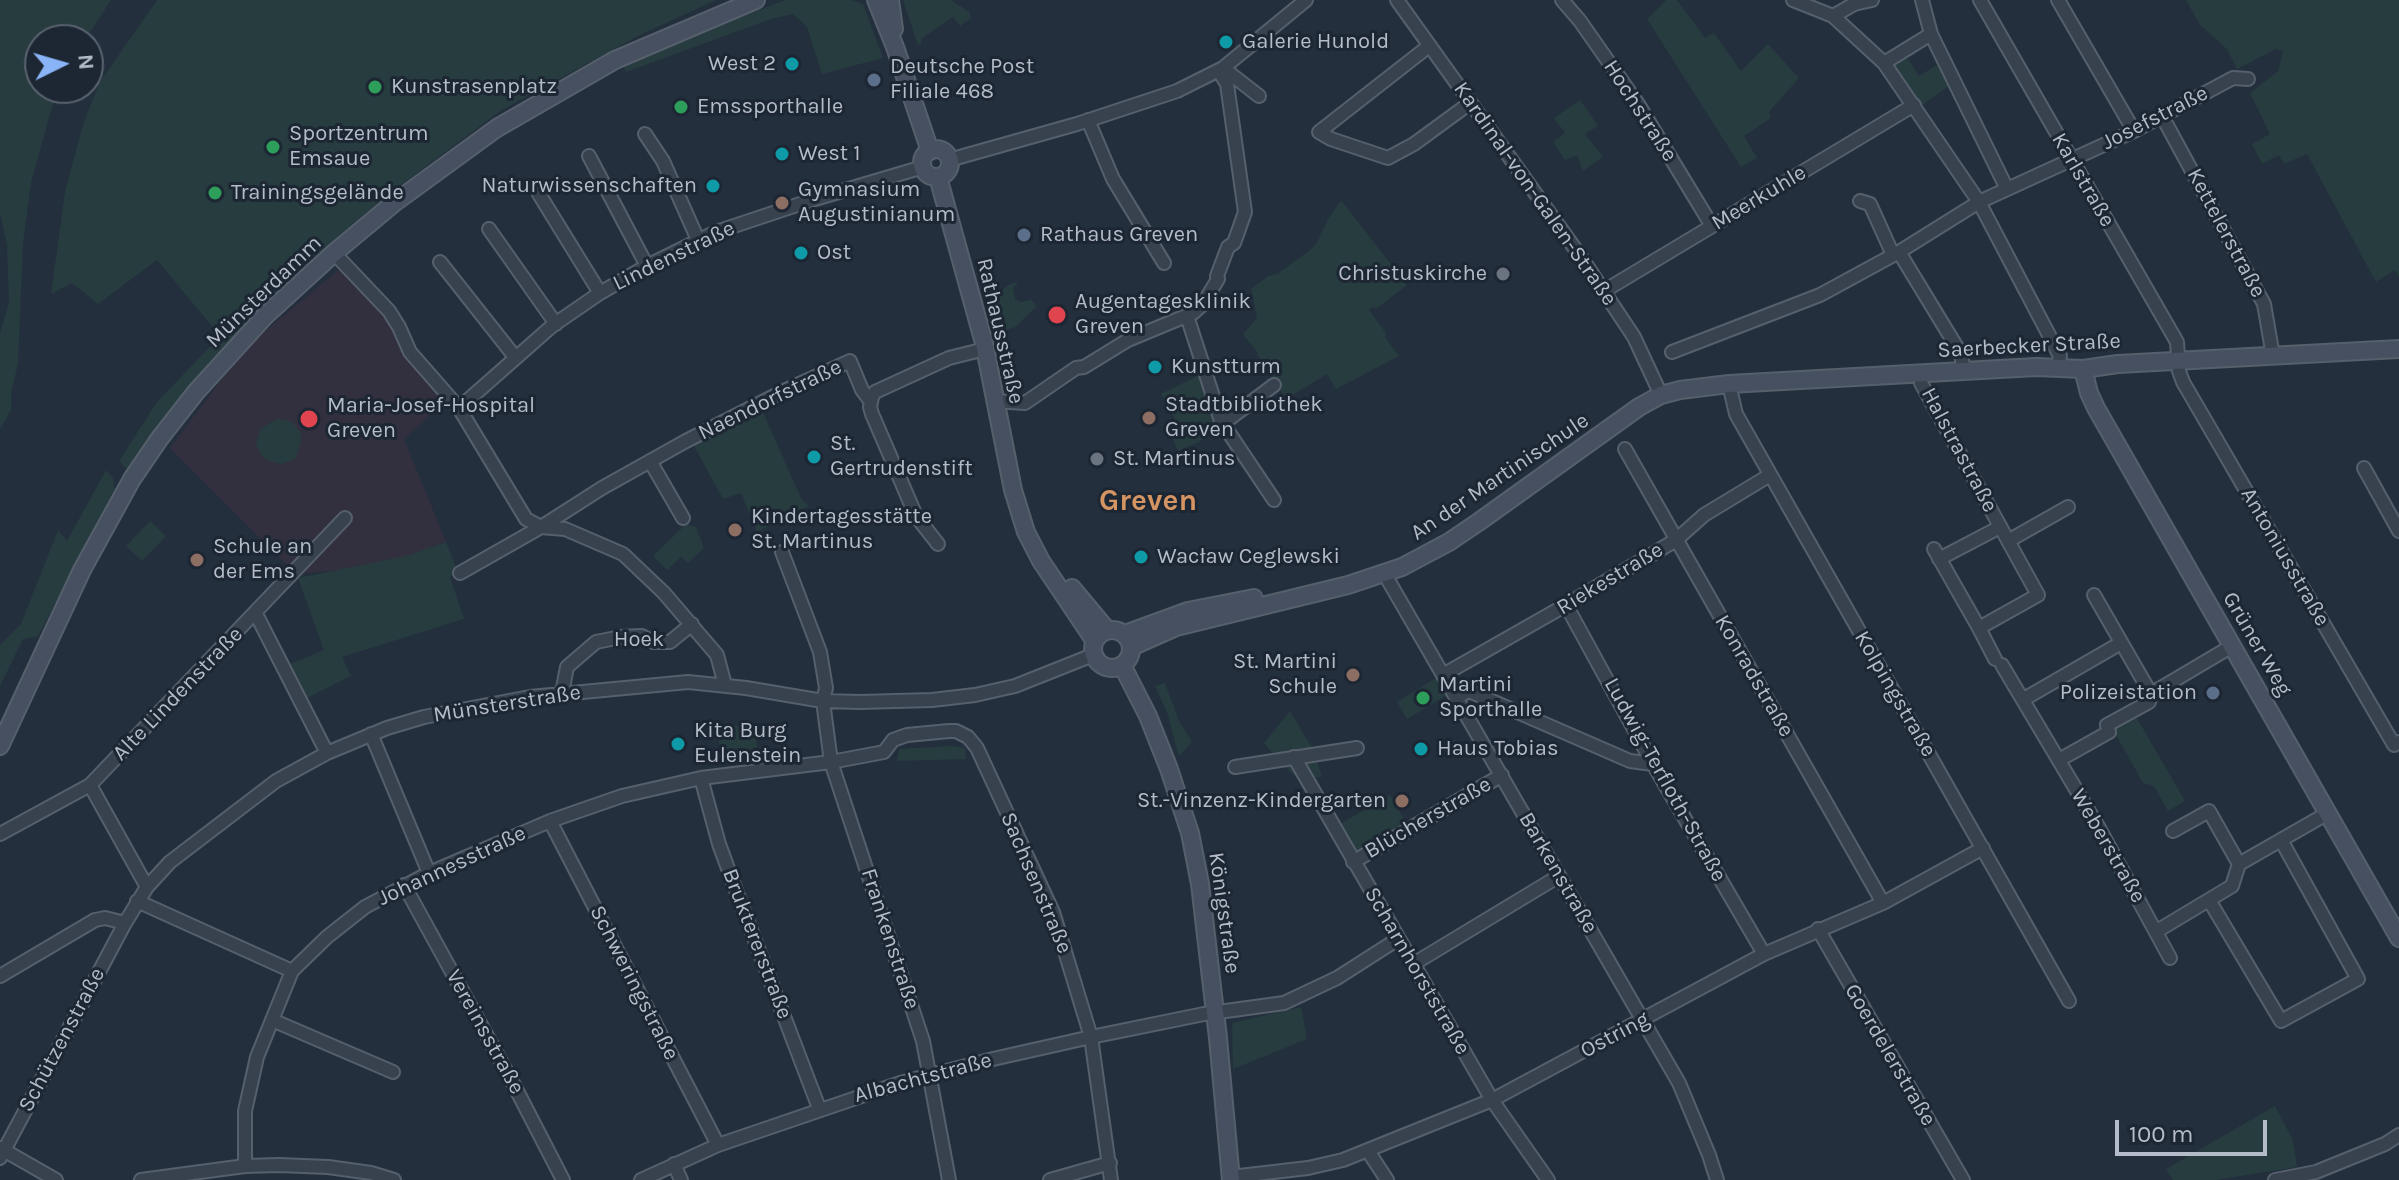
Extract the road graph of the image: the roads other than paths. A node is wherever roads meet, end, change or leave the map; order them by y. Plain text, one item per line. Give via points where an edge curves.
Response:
1 (756, 0) edge
2 (876, 0) edge
3 (890, 0) edge
4 (1306, 0) edge
5 (1397, 0) edge
6 (1562, 0) edge
7 (1793, 0) edge
8 (1872, 0) edge
9 (1922, 0) edge
10 (1980, 0) edge
11 (2058, 0) edge
12 (1833, 16) junction
13 (1931, 34) junction
14 (1429, 46) junction
15 (895, 47) junction
16 (1884, 63) junction
17 (1221, 69) junction
18 (2248, 79) dead end
19 (1259, 96) dead end
20 (1470, 103) junction
21 (1914, 105) junction
22 (2162, 116) junction
23 (1088, 120) junction
24 (2134, 131) junction
25 (645, 134) dead end
26 (930, 151) junction
27 (589, 156) dead end
28 (949, 160) junction
29 (2072, 160) junction
30 (923, 167) junction
31 (938, 177) junction
32 (2007, 189) junction
33 (539, 194) dead end
34 (1860, 201) dead end
35 (1979, 202) junction
36 (1712, 226) junction
37 (489, 229) dead end
38 (698, 240) junction
39 (334, 253) junction
40 (1896, 254) junction
41 (440, 262) dead end
42 (1164, 263) dead end
43 (647, 266) junction
44 (1604, 291) junction
45 (600, 293) junction
46 (1187, 316) junction
47 (556, 324) junction
48 (985, 349) junction
49 (2399, 349) edge
50 (1672, 352) dead end
51 (2273, 356) junction
52 (515, 357) junction
53 (2179, 361) junction
54 (2058, 366) junction
55 (2083, 369) junction
56 (1964, 371) junction
57 (1921, 373) junction
58 (1729, 384) junction
59 (1274, 385) dead end
60 (1661, 395) junction
61 (995, 401) junction
62 (871, 402) junction
63 (459, 408) junction
64 (1221, 421) junction
65 (1625, 449) dead end
66 (650, 461) junction
67 (2364, 468) dead end
68 (1770, 475) junction
69 (1274, 500) dead end
70 (2068, 507) dead end
71 (345, 518) dead end
72 (683, 518) dead end
73 (541, 527) junction
74 (2000, 527) junction
75 (2399, 531) edge
76 (1676, 540) junction
77 (2008, 541) junction
78 (938, 544) dead end
79 (782, 552) dead end
80 (460, 573) dead end
81 (1384, 573) junction
82 (2094, 595) dead end
83 (1566, 605) junction
84 (256, 614) junction
85 (692, 624) junction
86 (1979, 628) junction
87 (1128, 641) junction
88 (1098, 642) junction
89 (2121, 643) junction
90 (2232, 646) junction
91 (1998, 662) joint
92 (1122, 665) junction
93 (1443, 675) junction
94 (725, 685) junction
95 (562, 693) junction
96 (2151, 694) junction
97 (1457, 697) junction
98 (2024, 699) junction
99 (823, 701) junction
100 (371, 734) junction
101 (2399, 742) edge
102 (0, 746) edge
103 (1357, 748) dead end
104 (327, 753) junction
105 (1294, 757) junction
106 (2059, 760) junction
107 (831, 762) junction
108 (1653, 764) junction
109 (1235, 767) dead end
110 (1502, 775) junction
111 (701, 778) junction
112 (90, 785) junction
113 (2328, 813) junction
114 (550, 821) junction
115 (2173, 831) dead end
116 (0, 834) edge
117 (2281, 840) junction
118 (1983, 848) junction
119 (1353, 862) junction
120 (2239, 864) junction
121 (429, 873) junction
122 (1559, 876) junction
123 (404, 885) junction
124 (147, 887) junction
125 (2209, 900) junction
126 (137, 901) junction
127 (1883, 903) junction
128 (125, 923) junction
129 (1818, 929) junction
130 (2157, 931) junction
131 (2399, 938) edge
132 (1398, 939) junction
133 (1764, 954) junction
134 (2170, 958) dead end
135 (1415, 963) junction
136 (292, 971) junction
137 (0, 976) edge
138 (2069, 1001) dead end
139 (1215, 1012) junction
140 (272, 1020) junction
141 (1644, 1020) junction
142 (1091, 1037) junction
143 (393, 1072) dead end
144 (931, 1074) junction
145 (1492, 1100) junction
146 (819, 1108) junction
147 (2399, 1135) edge
148 (718, 1145) junction
149 (1368, 1151) junction
150 (1, 1152) edge
151 (1110, 1163) junction
152 (674, 1164) junction
153 (245, 1166) junction
154 (2308, 1177) edge
155 (1231, 1179) edge
156 (56, 1180) edge
157 (141, 1180) edge
158 (394, 1180) edge
159 (563, 1180) edge
160 (641, 1180) edge
161 (681, 1180) edge
162 (949, 1180) edge
163 (1050, 1180) edge
164 (1111, 1180) edge
165 (1387, 1180) edge
166 (1548, 1180) edge
167 (1717, 1180) edge
168 (1963, 1180) edge
169 (2275, 1180) edge

1 - 39 street, Münsterdamm via 615,60 497,128
2 - 15 street
3 - 15 street
4 - 17 street
5 - 14 street, Kardinal-von-Galen-Straße
6 - 36 street, Hochstraße via 1638,104
7 - 12 street
8 - 12 street
9 - 13 street
10 - 29 street, Karlstraße
11 - 24 street
12 - 16 street
13 - 16 street
13 - 32 street
14 - 20 street, Kardinal-von-Galen-Straße
14 - 20 street via 1325,135 1388,158
15 - 26 street
16 - 21 street
17 - 19 street
17 - 23 street via 1177,91
17 - 46 street via 1245,212 1218,279 1203,304
18 - 22 street, Josefstraße via 2233,78
20 - 44 street, Kardinal-von-Galen-Straße
21 - 35 street
21 - 36 street, Meerkuhle
22 - 24 street, Josefstraße
22 - 51 street, Kettelerstraße via 2264,304
23 - 28 street
23 - 42 street via 1113,179
24 - 29 street, Josefstraße
25 - 38 street via 663,161
26 - 28 street via 941,150
26 - 30 street
27 - 43 street
28 - 31 street via 947,171
29 - 32 street, Josefstraße
29 - 53 street, Karlstraße via 2177,342
30 - 31 street
30 - 38 street, Lindenstraße
31 - 48 street, Rathausstraße
32 - 35 street, Josefstraße
33 - 45 street
34 - 40 street via 1870,204
35 - 40 street, Josefstraße
35 - 54 street via 2060,356
36 - 44 street, Meerkuhle
37 - 47 street
38 - 43 street, Lindenstraße
39 - 63 street via 389,311 410,352
39 - 102 street, Münsterdamm via 232,352 132,479 82,570
40 - 50 street, Josefstraße via 1820,295
40 - 56 street via 1961,354
41 - 52 street
43 - 45 street, Lindenstraße
44 - 60 street, Kardinal-von-Galen-Straße via 1634,337
45 - 47 street, Lindenstraße
46 - 61 street via 1128,340 1025,403
46 - 64 street
47 - 52 street, Lindenstraße
48 - 61 street, Rathausstraße
48 - 62 street via 905,378 875,392
49 - 51 street, Saerbecker Straße
51 - 53 street, Saerbecker Straße
52 - 63 street, Lindenstraße
53 - 55 street, Saerbecker Straße
53 - 101 street, Antoniusstraße via 2183,382 2394,745
54 - 55 street, Saerbecker Straße
54 - 56 street, Saerbecker Straße
55 - 90 street, Grüner Weg via 2096,408
56 - 57 street, Saerbecker Straße
57 - 58 street, Saerbecker Straße
57 - 74 street, Halstrastraße via 1921,383
58 - 60 street, Saerbecker Straße
58 - 68 street, Kolpingstraße via 1736,414
59 - 64 street
60 - 81 street, An der Martinischule via 1449,542
61 - 88 street, Rathausstraße via 1015,497 1029,531 1069,584
62 - 66 street, Naendorfstraße via 850,361
62 - 78 street via 916,516
63 - 73 street via 526,519
64 - 69 street
65 - 76 street, Konradstraße
66 - 72 street
66 - 73 street, Naendorfstraße
67 - 75 street
68 - 76 street, Riekestraße via 1704,515
68 - 118 street, Kolpingstraße
70 - 77 street
71 - 84 street, Alte Lindenstraße
73 - 80 street, Naendorfstraße
73 - 85 street via 565,529 623,554
74 - 77 street, Halstrastraße
74 - 86 street, Halstrastraße via 1936,554
76 - 83 street, Riekestraße
76 - 127 street, Konradstraße
77 - 86 street, Halstrastraße via 2038,595
79 - 99 street, Frankenstraße via 820,652
81 - 87 street, An der Martinischule via 1311,593 1188,611
81 - 93 street, Barkenstraße
82 - 89 street
83 - 93 street, Riekestraße
83 - 108 street, Ludwig-Terfloth-Straße
84 - 104 street
84 - 112 street, Alte Lindenstraße
85 - 94 street via 717,655
85 - 95 street, Hoek via 670,642 642,636 596,642 567,667
86 - 91 street, Halstrastraße
87 - 88 street via 1114,629
87 - 92 street
88 - 92 street via 1096,660 1105,667
88 - 99 street, Münsterstraße via 1015,686 975,695
89 - 96 street
89 - 98 street
90 - 96 street
90 - 113 street, Grüner Weg
91 - 98 street, Weberstraße
92 - 139 street, Königstraße via 1148,716 1190,833
93 - 97 street, Barkenstraße
94 - 95 street, Münsterstraße via 688,682
94 - 99 street, Münsterstraße
95 - 100 street, Münsterstraße via 444,712
96 - 106 street via 2149,702 2107,725 2109,732
97 - 108 street via 1469,691 1630,761
97 - 110 street, Barkenstraße
98 - 106 street, Weberstraße
99 - 107 street, Frankenstraße
100 - 104 street, Münsterstraße
100 - 121 street
103 - 105 street
104 - 124 street, Münsterstraße via 276,781 170,862
105 - 109 street
105 - 119 street, Scharnhorststraße
106 - 130 street, Weberstraße
107 - 111 street, Johannesstraße
107 - 142 street, Sachsenstraße via 884,752 893,740 907,735 956,731 968,737 1053,912
107 - 144 street, Frankenstraße
108 - 133 street, Ludwig-Terfloth-Straße
110 - 119 street, Blücherstraße
110 - 122 street, Barkenstraße
111 - 114 street, Johannesstraße via 622,796
111 - 146 street, Bruktererstraße via 732,881
112 - 116 street, Alte Lindenstraße
112 - 124 street
113 - 117 street
113 - 131 street, Grüner Weg
114 - 121 street, Johannesstraße
114 - 148 street, Schweringstraße
115 - 120 street via 2209,811
117 - 120 street
117 - 125 street via 2358,979 2281,1021
118 - 127 street, Ostring
118 - 138 street, Kolpingstraße
119 - 132 street, Scharnhorststraße
120 - 125 street via 2232,886
121 - 123 street, Johannesstraße
122 - 135 street
122 - 141 street, Barkenstraße
123 - 136 street, Johannesstraße via 365,907
123 - 159 street, Vereinsstraße
124 - 126 street, Münsterstraße
125 - 130 street
126 - 128 street, Münsterstraße
126 - 136 street
127 - 129 street, Ostring
128 - 137 street via 95,920
128 - 150 street, Schützenstraße
129 - 133 street, Ostring
129 - 168 street, Goerdelerstraße
130 - 134 street, Weberstraße
132 - 135 street, Scharnhorststraße
132 - 139 street, Albachtstraße via 1337,978 1284,1003
133 - 141 street, Ostring
135 - 145 street, Scharnhorststraße
136 - 140 street, Johannesstraße
139 - 142 street, Albachtstraße
139 - 155 street, Königstraße
140 - 143 street
140 - 153 street, Johannesstraße via 245,1111
141 - 145 street, Ostring
141 - 167 street, Barkenstraße via 1684,1093
142 - 144 street, Albachtstraße
142 - 151 street, Sachsenstraße
144 - 146 street, Albachtstraße
144 - 162 street, Frankenstraße
145 - 149 street, Ostring
145 - 166 street, Scharnhorststraße
146 - 148 street, Albachtstraße
147 - 154 street
148 - 152 street, Albachtstraße
149 - 155 street, Ostring via 1308,1168
149 - 165 street
150 - 156 street
151 - 163 street
151 - 164 street, Sachsenstraße
152 - 160 street, Albachtstraße
152 - 161 street
153 - 157 street
153 - 158 street via 328,1167
154 - 169 street

